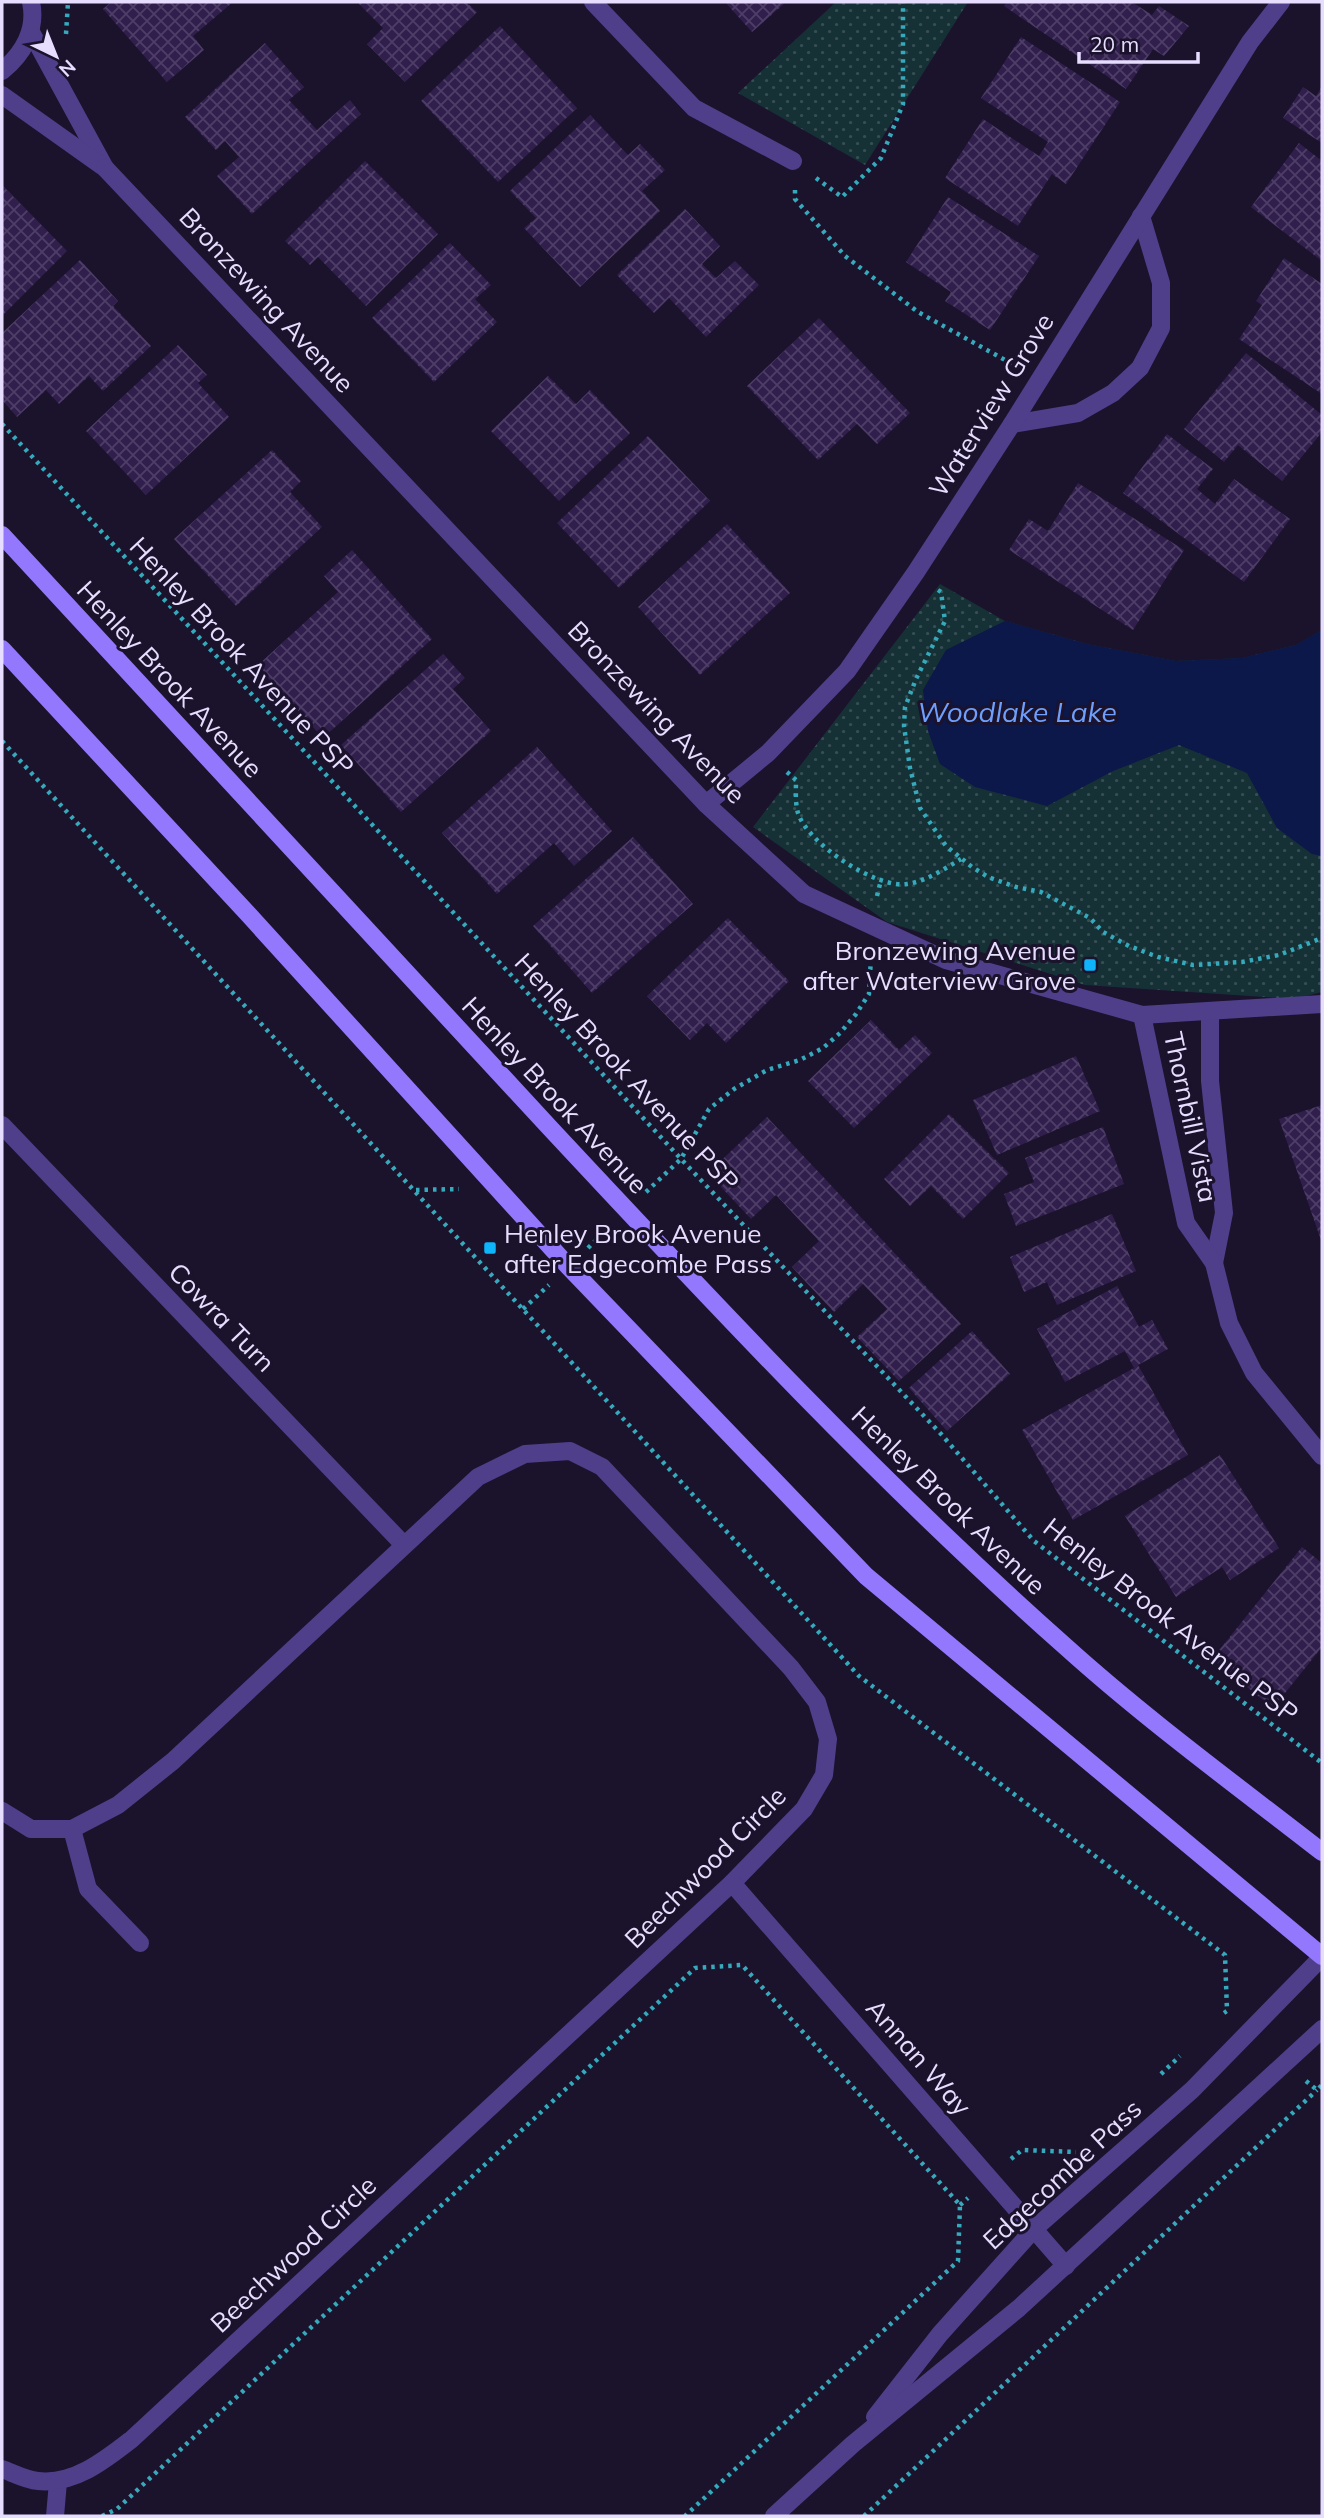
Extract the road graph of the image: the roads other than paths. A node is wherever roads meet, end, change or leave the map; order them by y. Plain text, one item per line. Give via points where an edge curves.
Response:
1 (32, 2) edge
2 (593, 2) edge
3 (1281, 2) edge
4 (31, 32) junction
5 (2, 71) edge
6 (2, 95) edge
7 (793, 161) road end
8 (105, 168) junction
9 (1141, 216) junction
10 (1012, 424) junction
11 (2, 535) edge
12 (2, 649) edge
13 (706, 804) junction
14 (1322, 1004) edge
15 (1210, 1011) junction
16 (1142, 1015) junction
17 (2, 1125) edge
18 (1214, 1263) junction
19 (1322, 1456) edge
20 (404, 1545) junction
21 (2, 1811) edge
22 (72, 1829) junction
23 (1322, 1852) edge
24 (732, 1883) junction
25 (140, 1943) dead end
26 (1322, 1956) edge
27 (1322, 2029) edge
28 (1034, 2229) junction
29 (1066, 2266) junction
30 (853, 2444) junction
31 (2, 2469) edge
32 (58, 2482) junction
33 (55, 2516) edge
34 (774, 2516) edge

1 - 4 street
2 - 7 street via 694,108
3 - 9 street, Waterview Grove via 1250,42
4 - 5 street via 20,54
4 - 8 street, Bronzewing Avenue
6 - 8 street, Bronzewing Avenue
8 - 13 street, Bronzewing Avenue
9 - 10 street, Waterview Grove
9 - 10 street via 1161,283 1161,328 1140,368 1113,393 1078,413
10 - 13 street, Waterview Grove via 846,671 768,753
11 - 23 main road, Henley Brook Avenue via 627,1210 892,1486 1068,1649
12 - 26 main road via 568,1266 866,1576
13 - 16 street, Bronzewing Avenue via 804,894 946,960
14 - 15 street, Bronzewing Avenue
15 - 16 street, Bronzewing Avenue
15 - 18 street, Thornbill Vista via 1210,1081 1224,1213
16 - 18 street, Thornbill Vista via 1186,1223
17 - 20 street, Cowra Turn
18 - 19 street, Thornbill Vista via 1229,1323 1254,1373
20 - 22 street, Beechwood Circle via 173,1760 118,1805
20 - 24 street, Beechwood Circle via 478,1477 526,1454 570,1451 603,1467 791,1668 817,1702 828,1739 824,1775 804,1809
21 - 22 street, Beechwood Circle via 31,1829
22 - 25 street via 88,1889
24 - 28 street, Annan Way
24 - 32 street, Beechwood Circle via 132,2440 102,2463
26 - 28 street, Edgecombe Pass via 1192,2090
27 - 29 street, Edgecombe Pass
28 - 29 street, Annan Way
28 - 30 street, Edgecombe Pass via 940,2334
29 - 30 street, Edgecombe Pass
30 - 34 street, Edgecombe Pass
31 - 32 street via 35,2481
32 - 33 street

